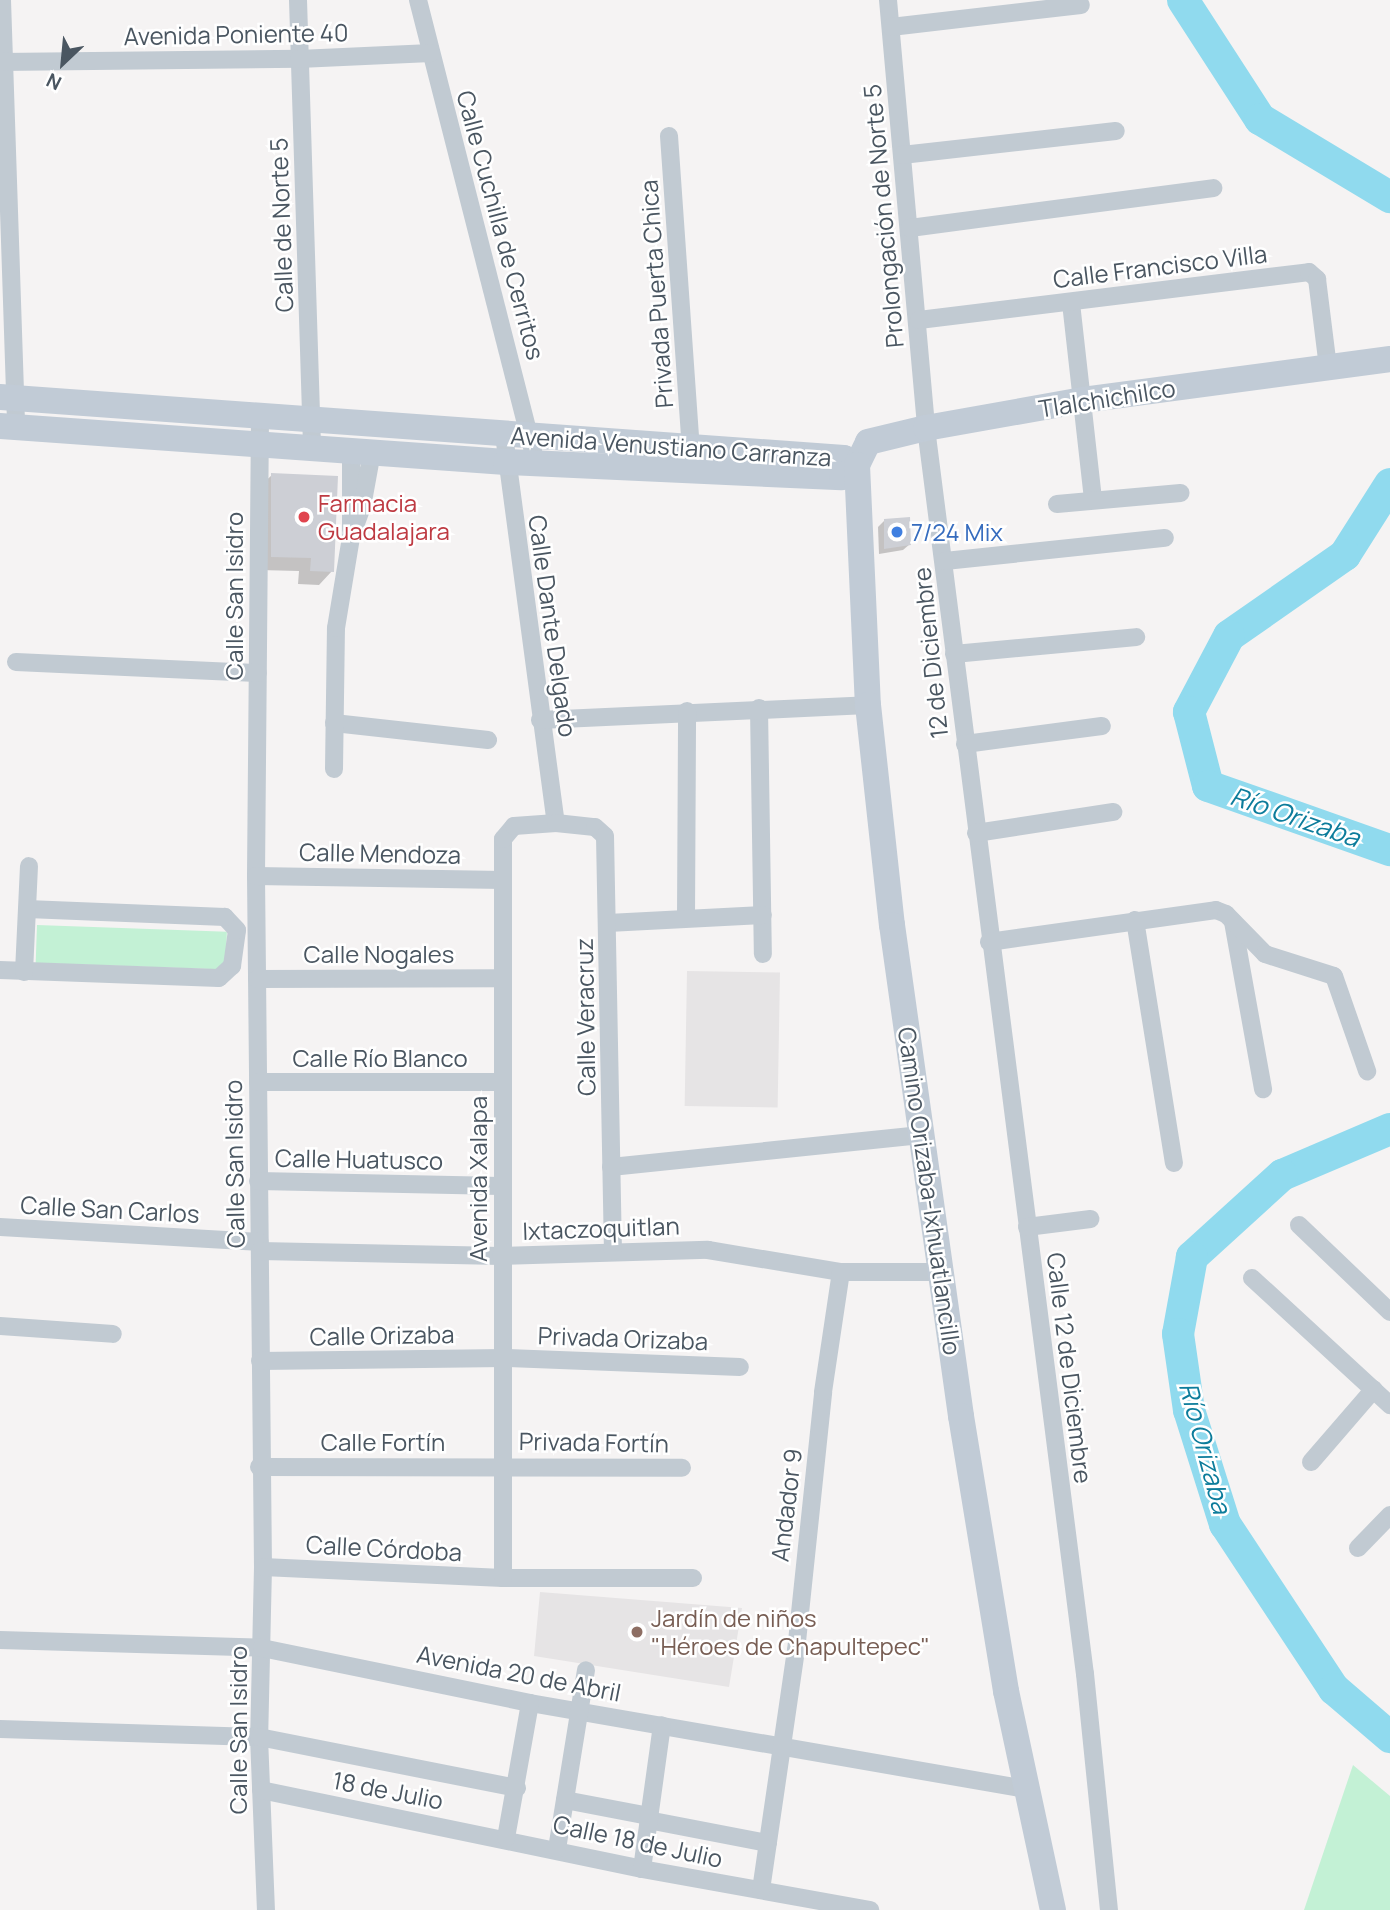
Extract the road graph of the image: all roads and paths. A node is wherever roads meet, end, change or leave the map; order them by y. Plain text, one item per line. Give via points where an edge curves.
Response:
1 (2, 0) edge
2 (298, 0) edge
3 (418, 0) edge
4 (888, 0) edge
5 (1081, 5) dead end
6 (891, 27) junction
7 (431, 53) junction
8 (299, 60) junction
9 (2, 62) edge
10 (1116, 131) dead end
11 (669, 136) dead end
12 (902, 155) junction
13 (1213, 188) dead end
14 (5, 227) edge
15 (910, 228) junction
16 (1071, 303) junction
17 (919, 320) junction
18 (1381, 360) edge
19 (1328, 366) junction
20 (8, 398) edge
21 (1083, 400) junction
22 (260, 417) junction
23 (313, 421) junction
24 (8, 426) edge
25 (926, 428) junction
26 (504, 435) junction
27 (531, 436) junction
28 (260, 445) junction
29 (691, 448) junction
30 (312, 449) junction
31 (361, 451) junction
32 (506, 462) junction
33 (536, 463) junction
34 (857, 466) junction
35 (1181, 493) dead end
36 (1093, 500) junction
37 (1057, 504) dead end
38 (1166, 537) dead end
39 (945, 561) junction
40 (1136, 637) dead end
41 (954, 654) junction
42 (16, 662) dead end
43 (258, 673) junction
44 (869, 705) junction
45 (759, 708) junction
46 (687, 711) junction
47 (540, 720) junction
48 (334, 723) junction
49 (1102, 726) dead end
50 (488, 740) dead end
51 (965, 744) junction
52 (334, 769) dead end
53 (1113, 812) dead end
54 (556, 823) junction
55 (976, 832) junction
56 (29, 866) dead end
57 (256, 876) junction
58 (503, 880) junction
59 (27, 909) junction
60 (762, 915) junction
61 (686, 918) junction
62 (1135, 920) junction
63 (1233, 922) junction
64 (608, 923) junction
65 (989, 942) junction
66 (763, 954) dead end
67 (0, 970) edge
68 (24, 972) junction
69 (502, 978) junction
70 (257, 979) junction
71 (1367, 1071) dead end
72 (258, 1082) junction
73 (502, 1082) junction
74 (1263, 1090) dead end
75 (923, 1135) junction
76 (1174, 1163) dead end
77 (611, 1167) junction
78 (258, 1181) junction
79 (501, 1186) junction
80 (1090, 1219) dead end
81 (1300, 1225) dead end
82 (0, 1227) edge
83 (1027, 1227) junction
84 (260, 1247) junction
85 (613, 1251) junction
86 (501, 1256) junction
87 (841, 1272) junction
88 (942, 1272) junction
89 (1252, 1278) dead end
90 (1390, 1311) edge
91 (0, 1325) edge
92 (113, 1334) dead end
93 (505, 1358) junction
94 (260, 1361) junction
95 (740, 1367) dead end
96 (1374, 1389) junction
97 (1390, 1405) edge
98 (1311, 1462) dead end
99 (506, 1465) junction
100 (259, 1467) junction
101 (681, 1468) dead end
102 (1390, 1515) edge
103 (1359, 1548) dead end
104 (263, 1567) junction
105 (503, 1578) junction
106 (693, 1578) dead end
107 (0, 1640) edge
108 (262, 1648) junction
109 (586, 1670) dead end
110 (530, 1703) junction
111 (581, 1710) junction
112 (662, 1725) junction
113 (0, 1729) edge
114 (259, 1737) junction
115 (783, 1744) junction
116 (517, 1788) junction
117 (1026, 1788) junction
118 (261, 1790) junction
119 (565, 1800) junction
120 (648, 1818) junction
121 (506, 1838) junction
122 (768, 1843) junction
123 (557, 1849) junction
124 (642, 1868) junction
125 (761, 1890) junction
126 (266, 1910) edge
127 (870, 1910) edge
128 (1053, 1910) edge
129 (1109, 1910) edge

1 - 9 street
2 - 8 street, Calle de Norte 5
3 - 7 street, Calle Cuchilla de Cerritos
4 - 6 street, Prolongación de Norte 5
5 - 6 street
6 - 12 street, Prolongación de Norte 5
7 - 8 street, Avenida Poniente 40
7 - 27 street, Calle Cuchilla de Cerritos
8 - 9 street, Avenida Poniente 40
8 - 23 street, Calle de Norte 5
9 - 14 street
10 - 12 street
11 - 29 street, Privada Puerta Chica
12 - 15 street, Prolongación de Norte 5
13 - 15 street
14 - 20 street
15 - 17 street, Prolongación de Norte 5
16 - 17 street, Calle Francisco Villa
16 - 19 street, Calle Francisco Villa via 1309,272 1317,279
16 - 21 street
17 - 25 street, Prolongación de Norte 5
18 - 19 street, Tlalchichilco
19 - 21 street, Tlalchichilco
20 - 22 street, Avenida Venustiano Carranza
20 - 24 street
21 - 25 street, Tlalchichilco
21 - 36 street
22 - 23 street, Avenida Venustiano Carranza
22 - 28 street, Calle San Isidro
23 - 26 street, Avenida Venustiano Carranza
23 - 30 street, Calle de Norte 5
24 - 28 street, Avenida Venustiano Carranza
25 - 34 street, Tlalchichilco via 868,442
25 - 39 street, 12 de Diciembre
26 - 27 street, Avenida Venustiano Carranza
26 - 32 street, Calle Dante Delgado
27 - 29 street, Avenida Venustiano Carranza
27 - 33 street, Calle Cuchilla de Cerritos
28 - 30 street, Avenida Venustiano Carranza
28 - 43 street, Calle San Isidro
29 - 34 street, Avenida Venustiano Carranza via 844,458
30 - 31 street, Avenida Venustiano Carranza
31 - 32 street, Avenida Venustiano Carranza
31 - 48 street via 335,637
32 - 33 street, Avenida Venustiano Carranza
32 - 47 street, Calle Dante Delgado
33 - 34 street, Avenida Venustiano Carranza via 842,477
34 - 44 street, Camino Orizaba-Ixhuatlancillo
35 - 36 street
36 - 37 street
38 - 39 street
39 - 41 street, 12 de Diciembre
40 - 41 street
41 - 51 street, 12 de Diciembre
42 - 43 street
43 - 57 street, Calle San Isidro
44 - 45 street
44 - 75 street, Camino Orizaba-Ixhuatlancillo via 892,925
45 - 46 street
45 - 60 street
46 - 47 street
46 - 61 street
47 - 54 street, Calle Dante Delgado
48 - 50 street
48 - 52 street
49 - 51 street
51 - 55 street, 12 de Diciembre
53 - 55 street
54 - 58 street, Avenida Xalapa via 507,831
54 - 64 street, Calle Veracruz via 603,831
55 - 65 street, Calle 12 de Diciembre
56 - 59 street
57 - 58 street, Calle Mendoza
57 - 70 street, Calle San Isidro
58 - 69 street, Avenida Xalapa
59 - 68 street
59 - 68 street via 220,916 230,919 237,930 232,966 219,978
60 - 61 street
60 - 66 street
61 - 64 street
62 - 63 street via 1205,909 1226,914
62 - 65 street
62 - 76 street
63 - 71 street via 1265,954 1334,976
63 - 74 street
64 - 77 street, Calle Veracruz
65 - 83 street, Calle 12 de Diciembre
67 - 68 street
69 - 70 street, Calle Nogales
69 - 73 street, Avenida Xalapa
70 - 72 street, Calle San Isidro
72 - 73 street, Calle Río Blanco
72 - 78 street, Calle San Isidro
73 - 79 street, Avenida Xalapa
75 - 77 street
75 - 88 street, Camino Orizaba-Ixhuatlancillo
77 - 85 street, Calle Veracruz
78 - 79 street, Calle Huatusco
78 - 84 street, Calle San Isidro
79 - 86 street, Avenida Xalapa
80 - 83 street
81 - 90 street
82 - 84 street, Calle San Carlos
83 - 129 street, Calle 12 de Diciembre via 1085,1674
84 - 86 street, Ixtaczoquitlan
84 - 94 street, Calle San Isidro
85 - 86 street, Ixtaczoquitlan
85 - 87 street, Ixtaczoquitlan via 734,1251
86 - 93 street, Avenida Xalapa
87 - 88 street, Ixtaczoquitlan
87 - 115 street, Andador 9
88 - 117 street, Camino Orizaba-Ixhuatlancillo via 1002,1666
89 - 96 street
91 - 92 street
93 - 94 street, Calle Orizaba
93 - 95 street, Privada Orizaba
93 - 99 street, Avenida Xalapa
94 - 100 street, Calle San Isidro
96 - 97 street
96 - 98 street
99 - 100 street, Calle Fortín
99 - 101 street, Privada Fortín
99 - 105 street, Avenida Xalapa
100 - 104 street, Calle San Isidro
102 - 103 street
104 - 105 street, Calle Córdoba
104 - 108 street, Calle San Isidro
105 - 106 street, Calle Córdoba
107 - 108 street, Avenida 20 de Abril
108 - 110 street, Avenida 20 de Abril
108 - 114 street, Calle San Isidro
109 - 111 street
110 - 111 street, Avenida 20 de Abril
110 - 116 street
111 - 112 street, Avenida 20 de Abril
111 - 119 street
112 - 115 street, Avenida 20 de Abril
112 - 120 street
113 - 114 street
114 - 116 street
114 - 118 street, Calle San Isidro
115 - 117 street, Avenida 20 de Abril
115 - 122 street, Andador 9
116 - 121 street
117 - 128 street, Camino Orizaba-Ixhuatlancillo
118 - 121 street, 18 de Julio
118 - 126 street, Calle San Isidro
119 - 120 street
119 - 123 street
120 - 122 street
120 - 124 street
121 - 123 street, Calle 18 de Julio
122 - 125 street, Andador 9
123 - 124 street, Calle 18 de Julio
124 - 125 street, Calle 18 de Julio
125 - 127 street, Calle 18 de Julio

